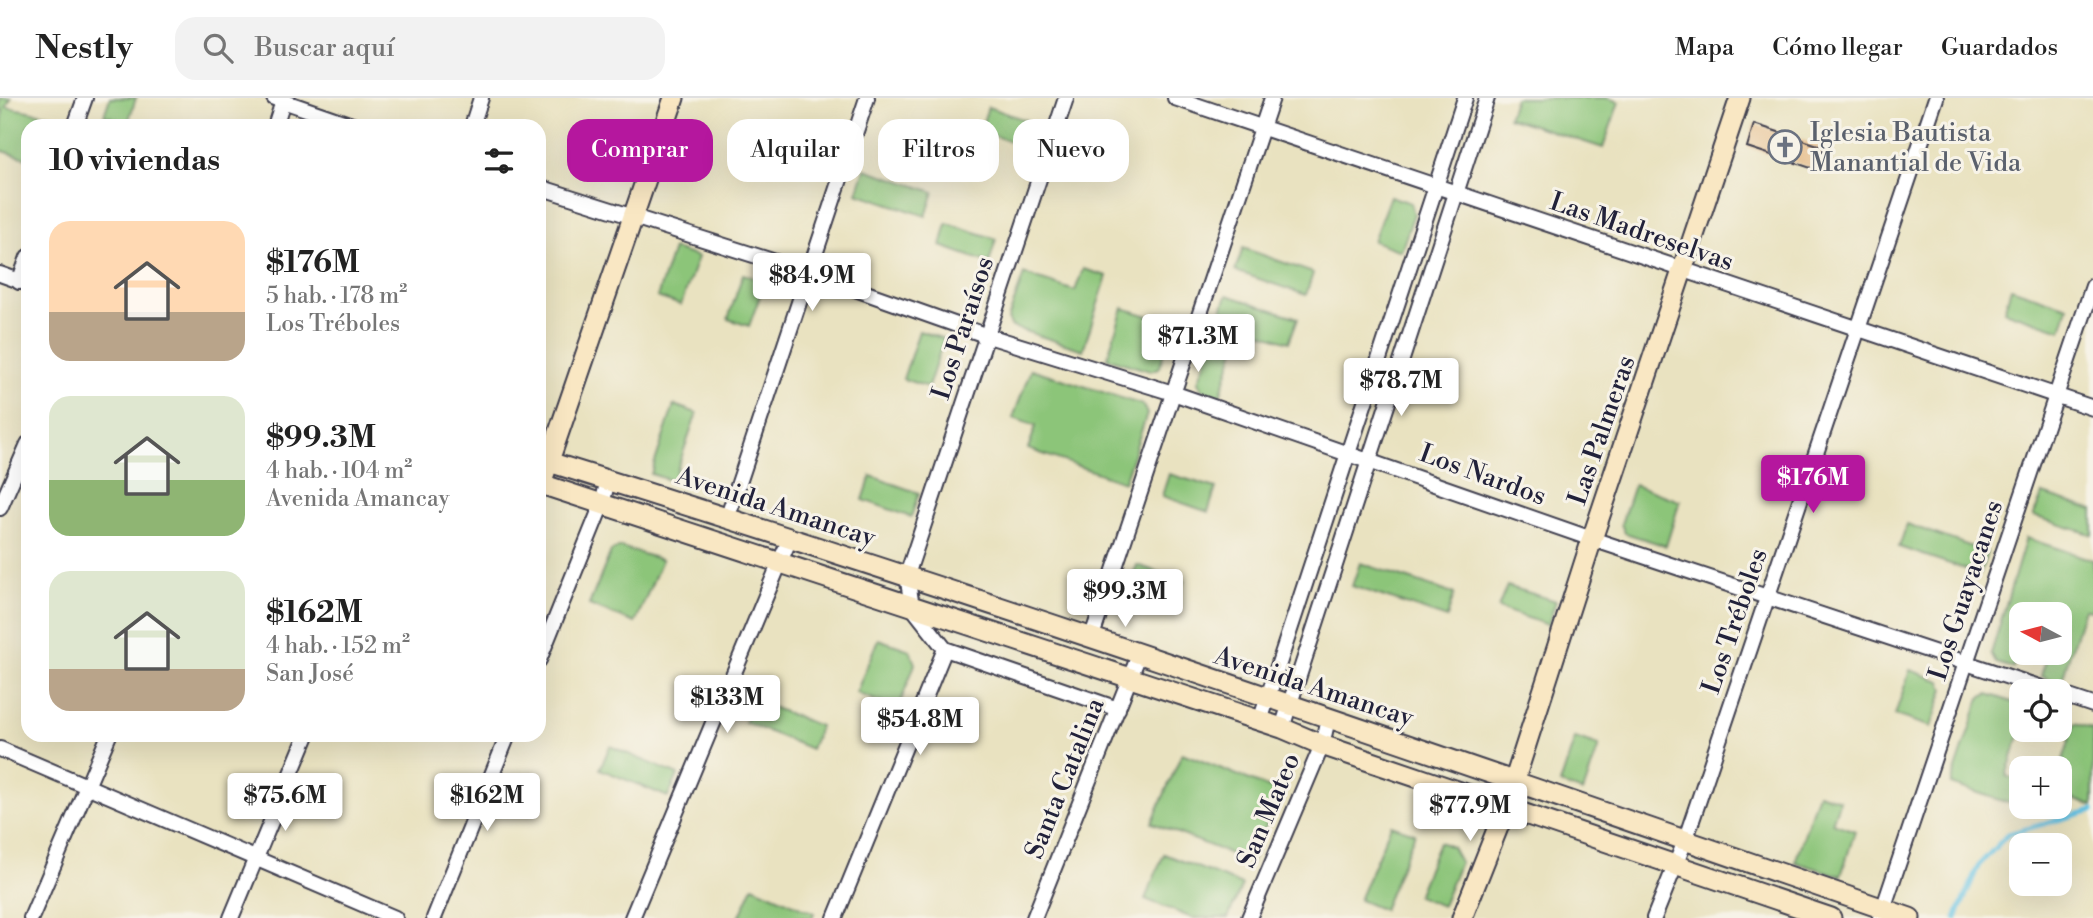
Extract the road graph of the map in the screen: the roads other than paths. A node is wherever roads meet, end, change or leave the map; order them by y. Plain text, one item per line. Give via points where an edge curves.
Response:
1 (85, 98) edge
2 (481, 98) edge
3 (674, 98) edge
4 (867, 98) edge
5 (1066, 98) edge
6 (1175, 98) edge
7 (1272, 98) edge
8 (1465, 98) edge
9 (1487, 98) edge
10 (1740, 98) edge
11 (1936, 98) edge
12 (280, 99) edge
13 (78, 119) edge
14 (276, 119) edge
15 (336, 119) edge
16 (474, 119) edge
17 (1263, 128) junction
18 (1434, 186) junction
19 (546, 189) edge
20 (1454, 192) junction
21 (633, 217) junction
22 (1682, 271) junction
23 (807, 272) junction
24 (0, 274) edge
25 (21, 283) edge
26 (2093, 286) edge
27 (1857, 329) junction
28 (985, 335) junction
29 (1173, 393) junction
30 (2055, 394) junction
31 (2093, 408) edge
32 (1349, 454) junction
33 (546, 455) edge
34 (21, 460) edge
35 (1369, 460) junction
36 (546, 461) edge
37 (608, 480) junction
38 (546, 486) edge
39 (602, 504) junction
40 (0, 508) edge
41 (727, 519) junction
42 (790, 538) junction
43 (1592, 539) junction
44 (779, 564) junction
45 (907, 575) junction
46 (1768, 596) junction
47 (912, 607) junction
48 (1091, 639) junction
49 (546, 643) edge
50 (945, 649) junction
51 (1139, 655) junction
52 (1967, 664) junction
53 (1131, 678) junction
54 (2014, 679) edge
55 (1267, 698) junction
56 (2072, 698) edge
57 (1289, 705) junction
58 (2093, 705) edge
59 (1118, 709) junction
60 (1328, 719) junction
61 (1260, 721) junction
62 (1282, 728) junction
63 (106, 742) edge
64 (304, 742) edge
65 (505, 742) edge
66 (1322, 745) junction
67 (0, 749) edge
68 (1513, 779) junction
69 (87, 786) junction
70 (1506, 807) junction
71 (1685, 841) junction
72 (255, 860) junction
73 (1675, 867) junction
74 (1882, 913) edge
75 (31, 918) edge
76 (231, 918) edge
77 (395, 918) edge
78 (434, 918) edge
79 (632, 918) edge
80 (835, 918) edge
81 (1034, 918) edge
82 (1249, 918) edge
83 (1462, 918) edge
84 (1654, 918) edge
85 (1831, 918) edge
86 (1910, 918) edge

1 - 13 street
2 - 16 street
3 - 21 street
4 - 23 street
5 - 28 street, Los Paraísos
6 - 17 street, Las Madreselvas
7 - 17 street
8 - 18 street
9 - 20 street
10 - 22 street, Las Palmeras
11 - 27 street, Los Tréboles
12 - 14 street
12 - 15 street
17 - 18 street, Las Madreselvas
17 - 29 street
18 - 20 street, Las Madreselvas
18 - 32 street
19 - 21 street, Los Nardos
20 - 22 street, Las Madreselvas
20 - 35 street
21 - 23 street, Los Nardos
21 - 33 street
22 - 27 street, Las Madreselvas
22 - 43 street, Las Palmeras
23 - 28 street, Los Nardos
23 - 41 street
24 - 25 street
26 - 30 street, Los Guayacanes
27 - 30 street, Las Madreselvas
27 - 46 street, Los Tréboles
28 - 29 street, Los Nardos
28 - 45 street, Los Paraísos
29 - 32 street, Los Nardos
29 - 48 street
30 - 31 street, Las Madreselvas
30 - 52 street, Los Guayacanes
32 - 35 street, Los Nardos
32 - 55 street
34 - 40 street
35 - 43 street, Los Nardos
35 - 57 street
36 - 37 street, Avenida Amancay
37 - 39 street
37 - 41 street, Avenida Amancay
38 - 39 street, Avenida Amancay
39 - 44 street, Avenida Amancay
39 - 49 street
41 - 42 street, Avenida Amancay
42 - 44 street
42 - 45 street, Avenida Amancay
43 - 46 street, Los Nardos
43 - 68 street, Las Palmeras
44 - 47 street, Avenida Amancay
44 - 79 street
45 - 47 street
45 - 48 street, Avenida Amancay
46 - 52 street, Los Nardos
46 - 71 street, Los Tréboles
47 - 50 street
47 - 53 street, Avenida Amancay
48 - 51 street, Avenida Amancay
50 - 59 street
50 - 80 street
51 - 53 street, Santa Catalina
51 - 55 street, Avenida Amancay
52 - 54 street, Los Nardos
52 - 74 street, Los Guayacanes
53 - 59 street, Santa Catalina
53 - 61 street, Avenida Amancay
55 - 57 street, Avenida Amancay
55 - 61 street
56 - 58 street
57 - 60 street, Avenida Amancay
57 - 62 street
59 - 81 street, Santa Catalina
60 - 66 street, San Mateo
60 - 68 street, Avenida Amancay
61 - 62 street, Avenida Amancay
62 - 66 street, Avenida Amancay
63 - 69 street
64 - 72 street
65 - 78 street
66 - 70 street, Avenida Amancay
66 - 82 street, San Mateo
67 - 69 street
68 - 70 street, Las Palmeras
68 - 71 street, Avenida Amancay
69 - 72 street
69 - 75 street
70 - 73 street, Avenida Amancay
70 - 83 street, Las Palmeras
71 - 73 street, Los Tréboles
71 - 74 street, Avenida Amancay
72 - 76 street
72 - 77 street
73 - 84 street, Los Tréboles
73 - 85 street, Avenida Amancay
74 - 86 street, Avenida Amancay

